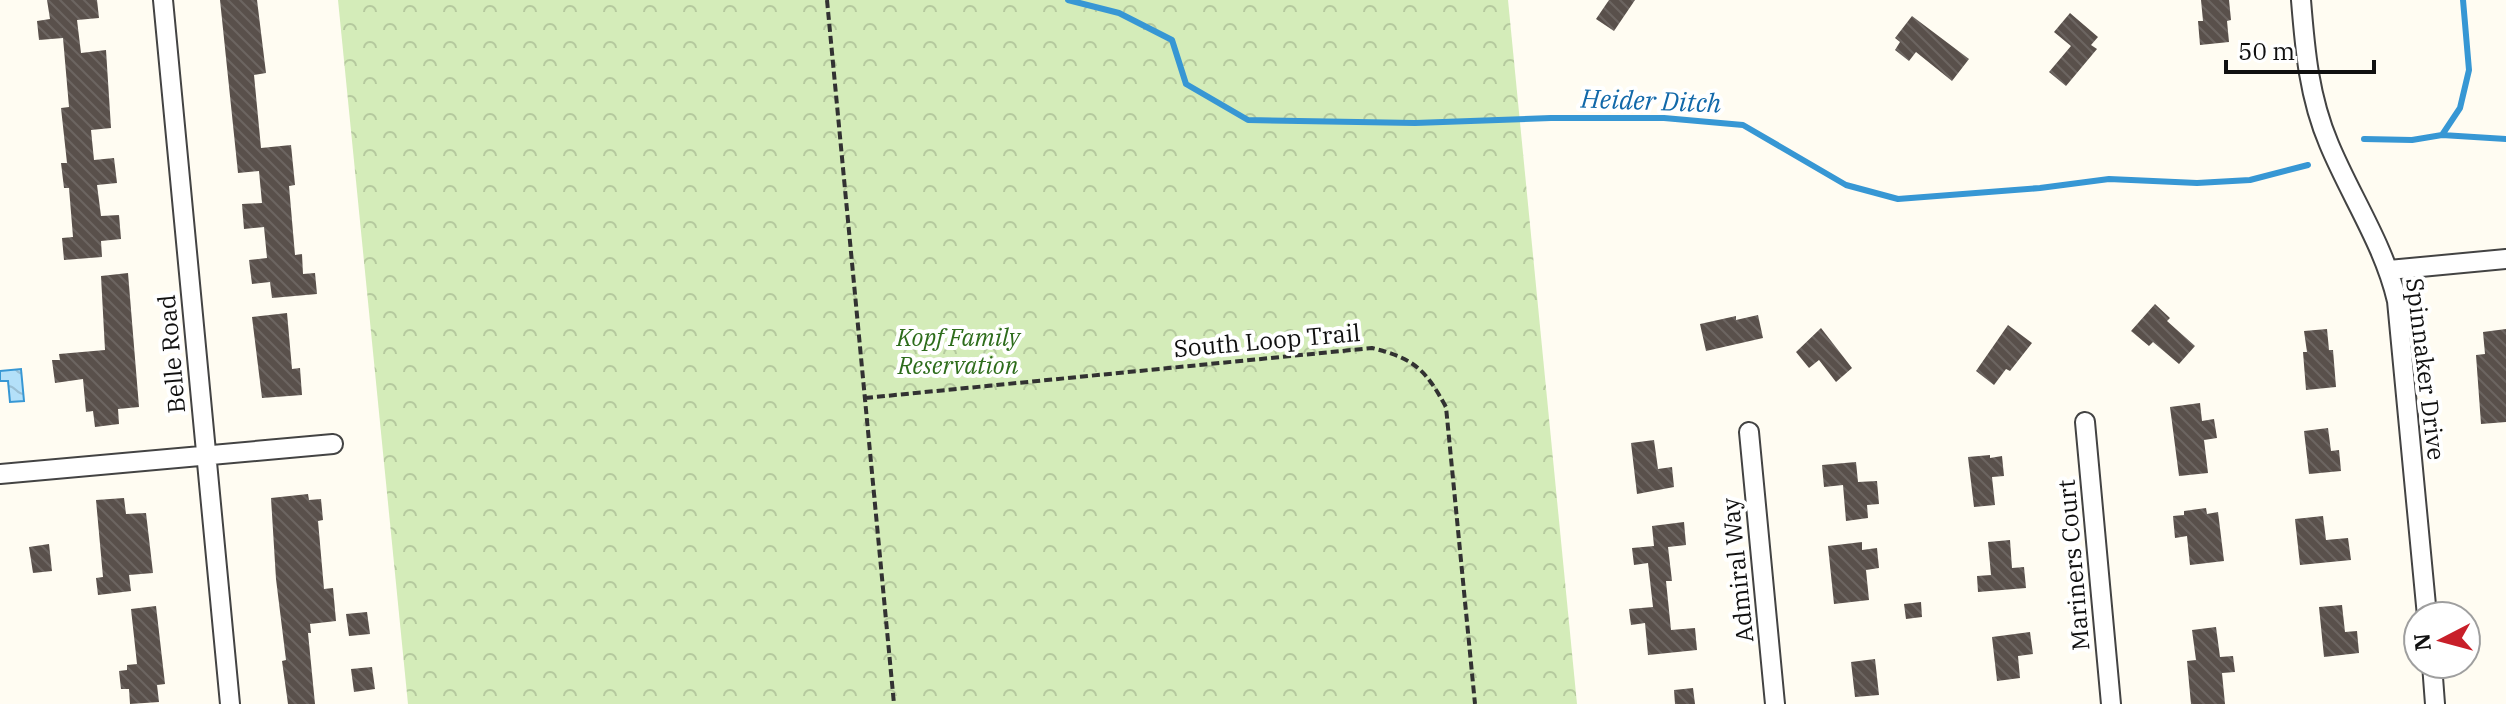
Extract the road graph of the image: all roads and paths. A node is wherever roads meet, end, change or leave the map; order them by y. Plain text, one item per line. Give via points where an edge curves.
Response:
1 (163, 0) edge
2 (827, 0) edge
3 (2301, 0) edge
4 (2506, 259) edge
5 (2389, 270) junction
6 (865, 398) junction
7 (2085, 422) dead end
8 (1749, 432) dead end
9 (333, 444) dead end
10 (206, 454) junction
11 (0, 474) edge
12 (2426, 600) edge
13 (2433, 680) edge
14 (230, 704) edge
15 (894, 704) edge
16 (1475, 704) edge
17 (1775, 704) edge
18 (2111, 704) edge
19 (2435, 704) edge

1 - 10 street, Belle Road
2 - 6 path
3 - 5 street, Spinnaker Drive via 2307,65 2321,124
4 - 5 street
5 - 12 street, Spinnaker Drive via 2400,325
6 - 15 path
6 - 16 path, South Loop Trail via 1372,348 1402,356 1429,376 1446,407
7 - 18 street, Mariners Court
8 - 17 street, Admiral Way
9 - 10 street
10 - 11 street
10 - 14 street, Belle Road
13 - 19 street

